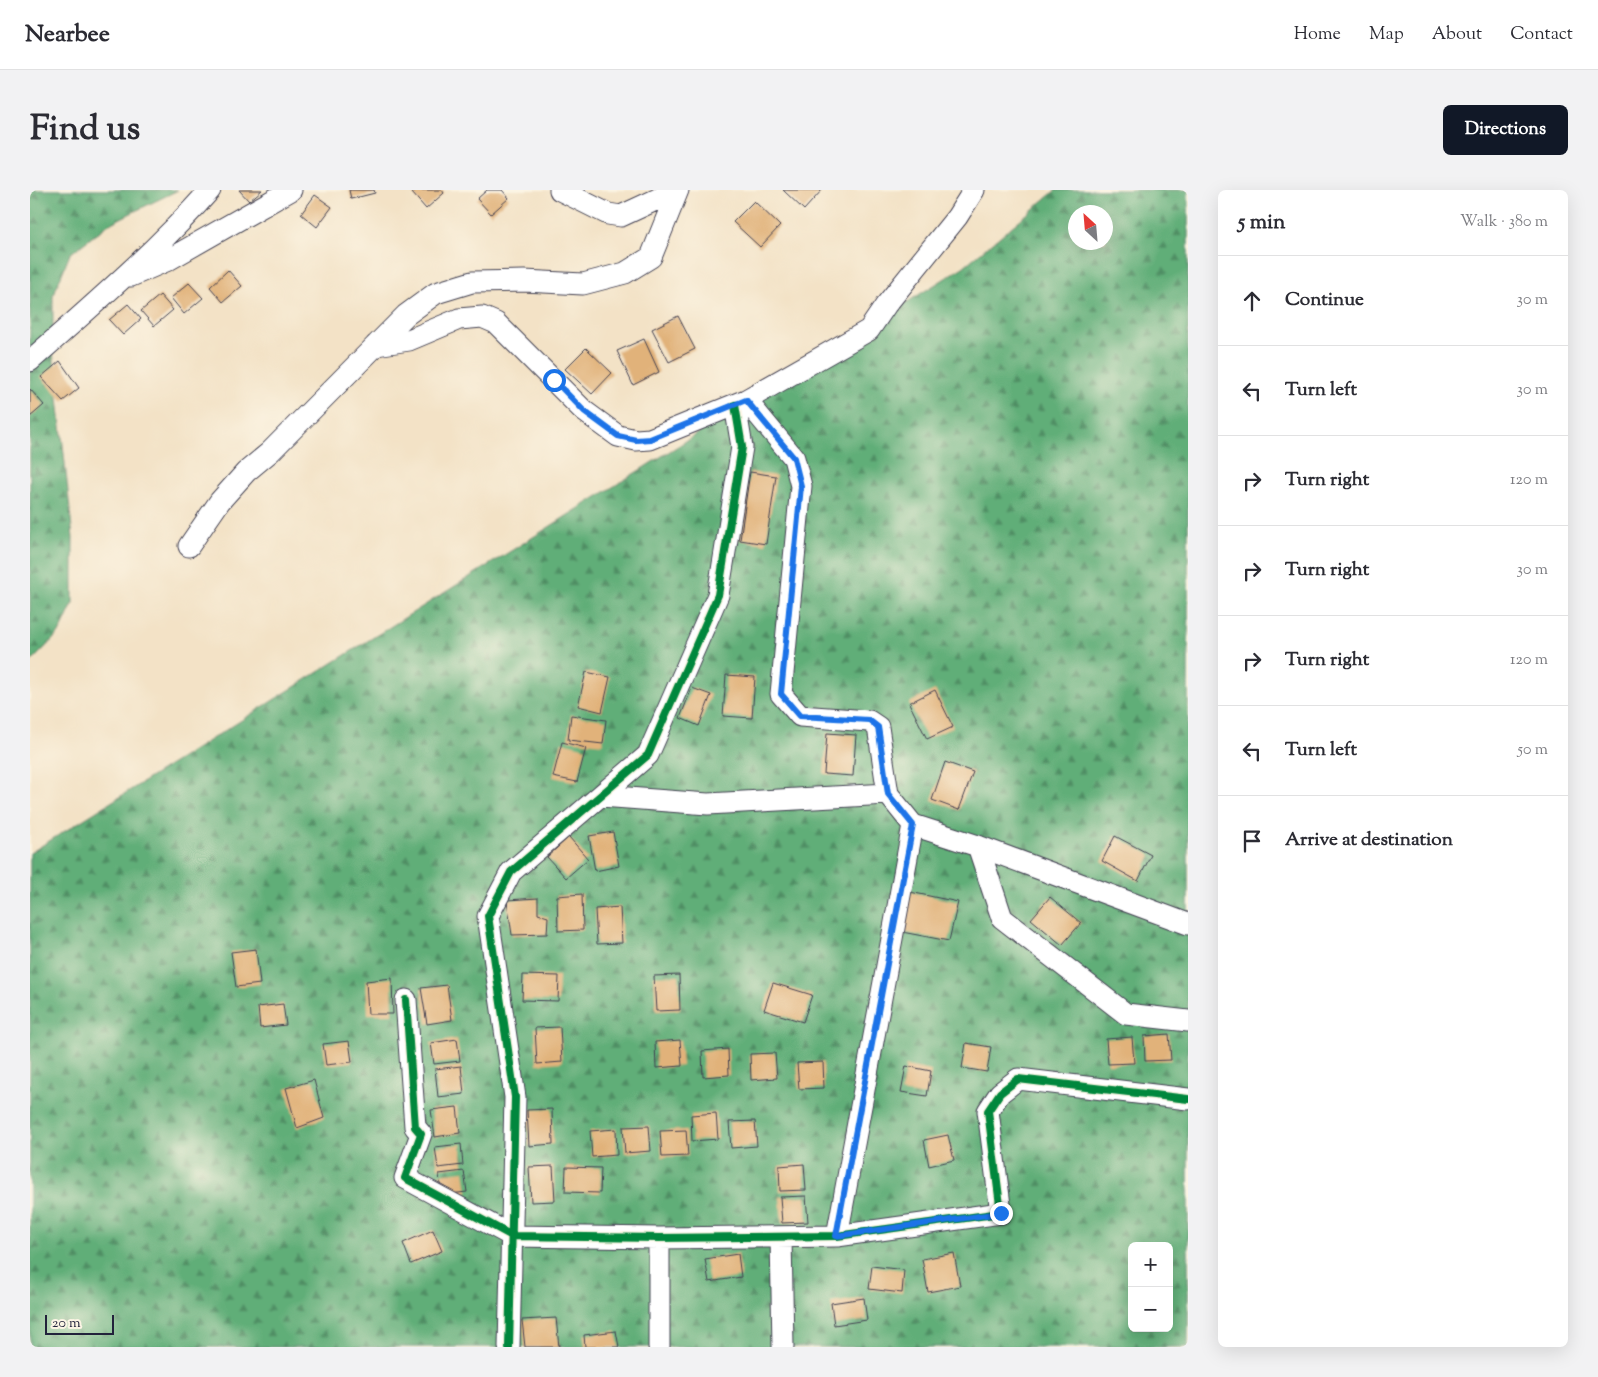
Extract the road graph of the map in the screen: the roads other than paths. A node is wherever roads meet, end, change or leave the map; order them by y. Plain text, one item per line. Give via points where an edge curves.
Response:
1 (210, 190) edge
2 (291, 190) edge
3 (560, 190) edge
4 (678, 190) edge
5 (974, 190) edge
6 (585, 196) edge
7 (121, 279) junction
8 (376, 345) junction
9 (30, 361) edge
10 (741, 402) junction
11 (189, 546) dead end
12 (888, 794) junction
13 (601, 796) junction
14 (913, 825) junction
15 (978, 846) junction
16 (1188, 924) edge
17 (406, 1000) dead end
18 (1188, 1021) edge
19 (1188, 1098) edge
20 (512, 1236) junction
21 (836, 1236) junction
22 (781, 1237) junction
23 (659, 1238) junction
24 (509, 1347) edge
25 (658, 1347) edge
26 (783, 1347) edge

1 - 7 street
2 - 7 street via 168,260
3 - 6 street
4 - 6 street via 621,216 608,214
4 - 8 street via 651,257 626,273 583,284 472,282 436,293 406,314
5 - 10 street via 869,330
7 - 9 street
8 - 10 street via 410,340 459,319 482,317 496,323 584,411 618,436 636,440 650,439
8 - 11 street via 246,472 220,500
10 - 12 street via 794,458 801,486 781,694 800,716 869,720 878,727
10 - 13 street via 742,447 718,595 648,755
12 - 13 street via 708,804
12 - 14 street
13 - 20 street via 511,872 488,916 515,1097
14 - 15 street
14 - 21 street
15 - 16 street
15 - 18 street via 1002,918 1126,1014
17 - 20 street via 415,1127 421,1134 405,1178
19 - 21 street via 1018,1079 1000,1093 988,1111 1001,1213
20 - 23 street
20 - 24 street
21 - 22 street
22 - 23 street
22 - 26 street
23 - 25 street

